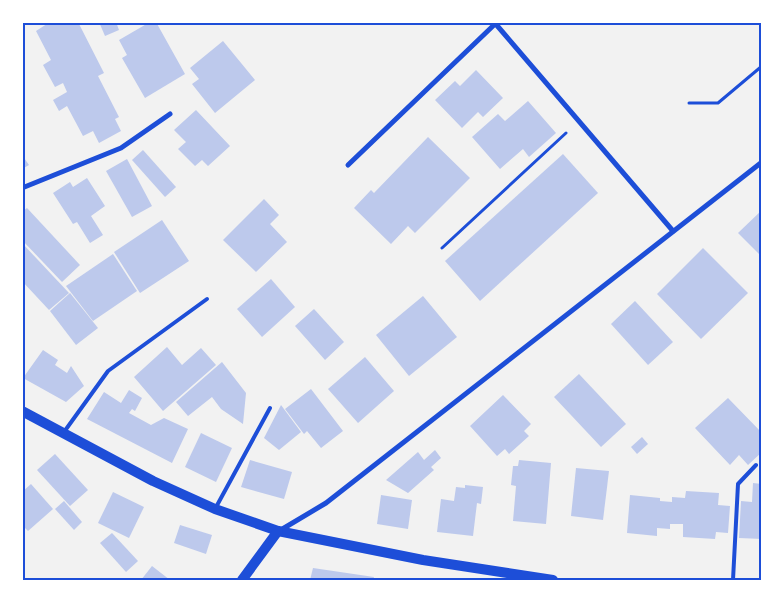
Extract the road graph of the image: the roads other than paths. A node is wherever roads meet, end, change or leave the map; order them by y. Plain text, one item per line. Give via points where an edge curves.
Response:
1 (494, 23) edge
2 (170, 114) dead end
3 (762, 162) edge
4 (348, 166) dead end
5 (22, 188) edge
6 (673, 231) junction
7 (207, 299) dead end
8 (270, 408) dead end
9 (25, 416) edge
10 (62, 434) junction
11 (756, 465) dead end
12 (215, 508) junction
13 (278, 531) junction
14 (242, 580) edge
15 (553, 580) edge
16 (733, 580) edge

1 - 4 street
1 - 6 street
2 - 5 street via 121,148
3 - 6 street
6 - 13 street via 326,503
7 - 10 lane via 108,371
8 - 12 lane
9 - 10 main road
10 - 12 main road via 153,481
11 - 16 lane via 738,484
12 - 13 main road
13 - 14 main road
13 - 15 main road via 423,560

